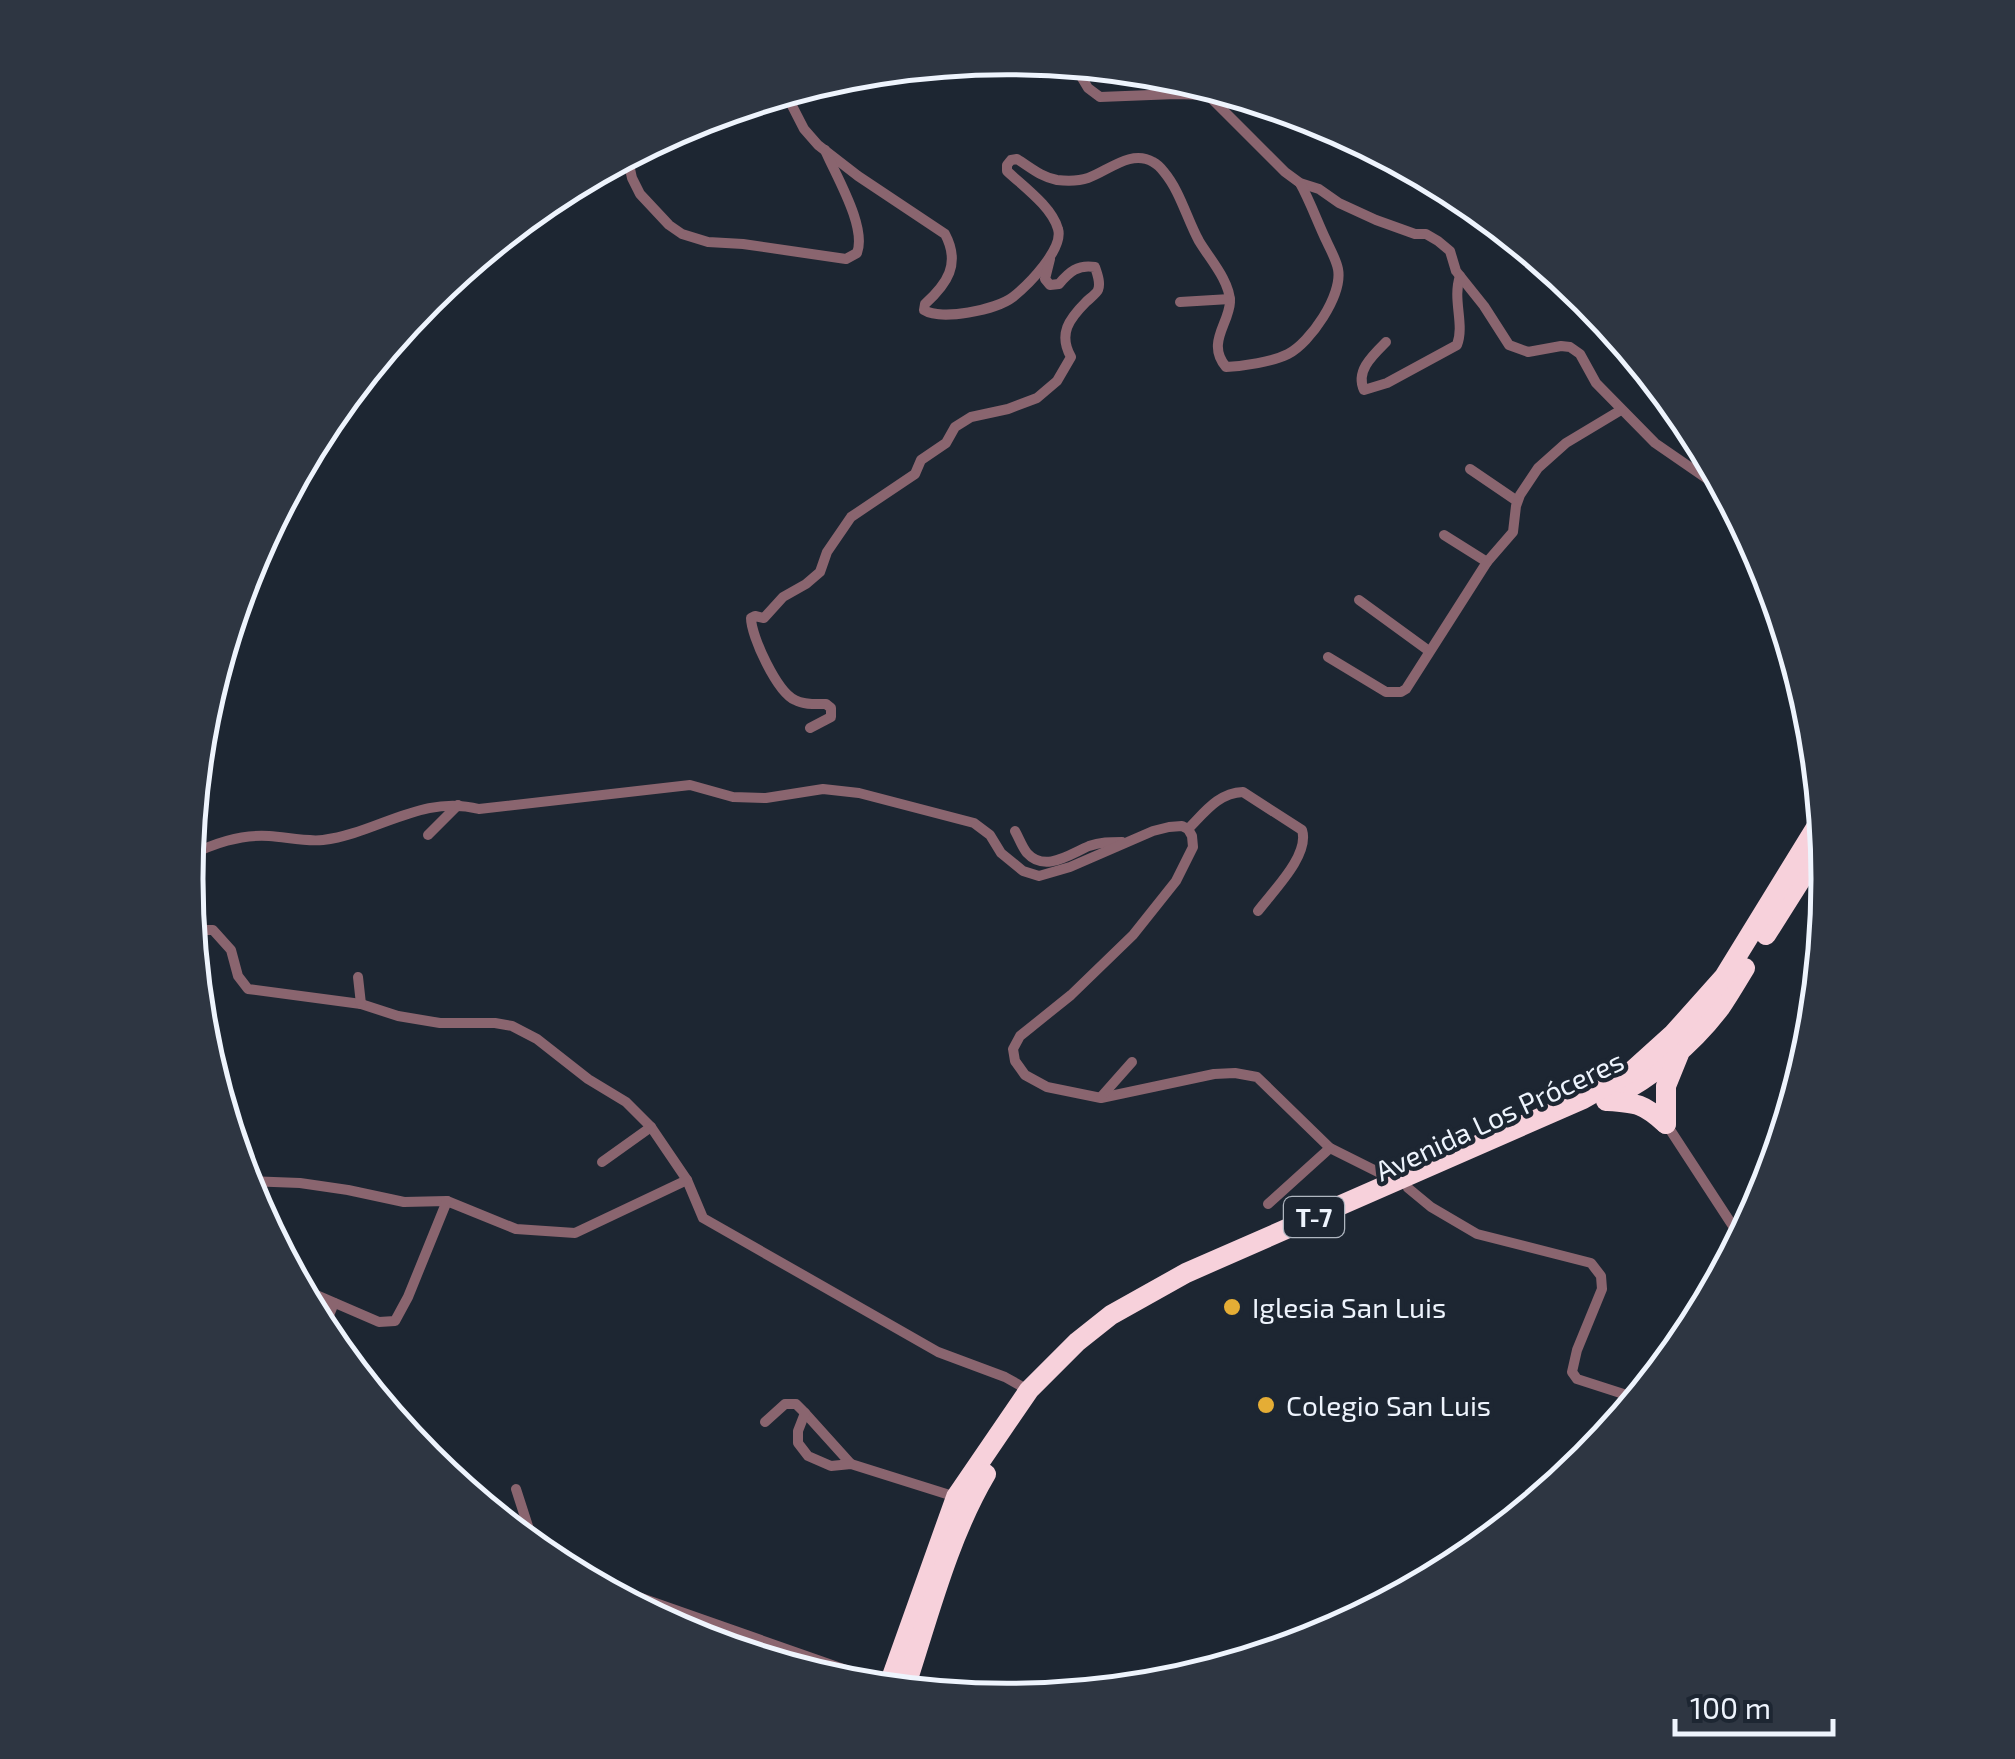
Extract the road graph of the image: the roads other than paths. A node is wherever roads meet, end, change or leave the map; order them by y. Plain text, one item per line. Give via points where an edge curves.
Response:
1 (1083, 79) edge
2 (1182, 94) edge
3 (1215, 102) edge
4 (792, 104) edge
5 (825, 148) junction
6 (630, 170) edge
7 (1300, 182) junction
8 (1050, 259) junction
9 (1460, 276) junction
10 (1230, 298) junction
11 (1180, 302) dead end
12 (1386, 342) dead end
13 (1621, 410) junction
14 (1470, 469) dead end
15 (1704, 477) edge
16 (1518, 501) junction
17 (1444, 535) dead end
18 (1487, 562) junction
19 (1359, 600) dead end
20 (1430, 651) junction
21 (1328, 656) dead end
22 (810, 728) dead end
23 (459, 804) junction
24 (1188, 829) junction
25 (1015, 831) dead end
26 (428, 834) dead end
27 (1810, 837) edge
28 (1128, 842) junction
29 (204, 848) edge
30 (1811, 863) edge
31 (1258, 911) dead end
32 (205, 930) edge
33 (358, 977) dead end
34 (360, 1004) junction
35 (1681, 1050) junction
36 (1132, 1062) dead end
37 (1636, 1077) junction
38 (1101, 1098) junction
39 (1606, 1102) junction
40 (1666, 1124) junction
41 (650, 1127) junction
42 (1330, 1148) junction
43 (602, 1162) dead end
44 (687, 1180) junction
45 (262, 1182) edge
46 (1403, 1185) junction
47 (447, 1201) junction
48 (1268, 1204) dead end
49 (1733, 1226) edge
50 (321, 1297) edge
51 (334, 1303) junction
52 (330, 1312) edge
53 (1029, 1390) junction
54 (1624, 1395) edge
55 (804, 1412) junction
56 (764, 1422) dead end
57 (851, 1464) junction
58 (516, 1489) dead end
59 (956, 1497) junction
60 (527, 1525) edge
61 (661, 1605) edge
62 (731, 1630) junction
63 (730, 1634) edge
64 (816, 1661) edge
65 (897, 1676) edge
66 (898, 1676) edge

1 - 2 street via 1100,97
3 - 7 street
4 - 5 street
5 - 6 street via 860,235 856,253 846,259 682,234 640,194
5 - 8 street via 945,234 950,272 924,304 927,313 960,314 1011,299
7 - 9 street via 1376,220 1438,240
7 - 10 street via 1338,268 1332,304 1290,354 1226,367 1219,340
8 - 10 street via 1057,225 1007,165 1016,159 1045,176 1073,180 1140,158 1164,172
8 - 22 street via 1050,284 1091,266 1099,282 1067,326 1071,358 1057,381 1032,401 956,427 921,460 916,474 851,517 820,572 764,618 751,618 760,652 782,690 794,700 831,708 828,719
9 - 12 street via 1457,344 1364,390 1362,373
9 - 13 street via 1509,344 1528,352 1570,348
10 - 11 street
13 - 15 street
13 - 16 street via 1566,443 1538,468
14 - 16 street
16 - 18 street via 1513,532
17 - 18 street
18 - 20 street
19 - 20 street
20 - 21 street via 1406,689 1393,693
23 - 26 street
23 - 28 street via 500,808 690,785 734,797 823,789 859,793 974,824 1023,871 1039,876
23 - 29 street via 321,840 263,835
24 - 28 street via 1169,827
24 - 31 street via 1220,798 1243,792 1302,830 1306,839 1299,856
24 - 38 street via 1192,848 1176,880 1134,935 1013,1049 1025,1076
25 - 28 street via 1026,852 1046,862 1104,842
27 - 37 highway, Avenida Los Próceres / T-7 via 1724,977
30 - 35 highway, Avenida Los Próceres / T-7 via 1719,1009
32 - 34 street via 231,950 248,988
33 - 34 street
34 - 41 street via 440,1023 512,1026 626,1102
35 - 37 highway, Avenida Los Próceres / T-7
35 - 40 highway, T-7 via 1666,1086
36 - 38 street
37 - 39 highway, Avenida Los Próceres / T-7
37 - 40 street
37 - 46 highway, Avenida Los Próceres / T-7
38 - 42 street via 1214,1074 1257,1077
39 - 40 highway via 1641,1104
39 - 46 highway, Avenida Los Próceres / T-7
40 - 49 street
41 - 43 street
41 - 44 street
42 - 46 street
42 - 48 street
44 - 47 street via 575,1233 516,1228
44 - 53 street via 703,1218 938,1352
45 - 47 street via 404,1202
46 - 53 highway, Avenida Los Próceres / T-7 via 1250,1244 1138,1299 1077,1342
46 - 54 street via 1477,1234 1591,1263 1602,1289 1572,1372
46 - 66 highway, Avenida Los Próceres / T-7 via 1156,1300 1089,1346 1046,1387 969,1504
47 - 51 street via 395,1321 379,1322
50 - 51 street
51 - 52 street
53 - 59 highway, Avenida Los Próceres / T-7
55 - 56 street via 784,1404
55 - 57 street
55 - 57 street via 798,1443 808,1456 831,1466
57 - 59 street
58 - 60 street
59 - 65 highway, Avenida Los Próceres / T-7
61 - 62 street
62 - 63 street
62 - 64 street

